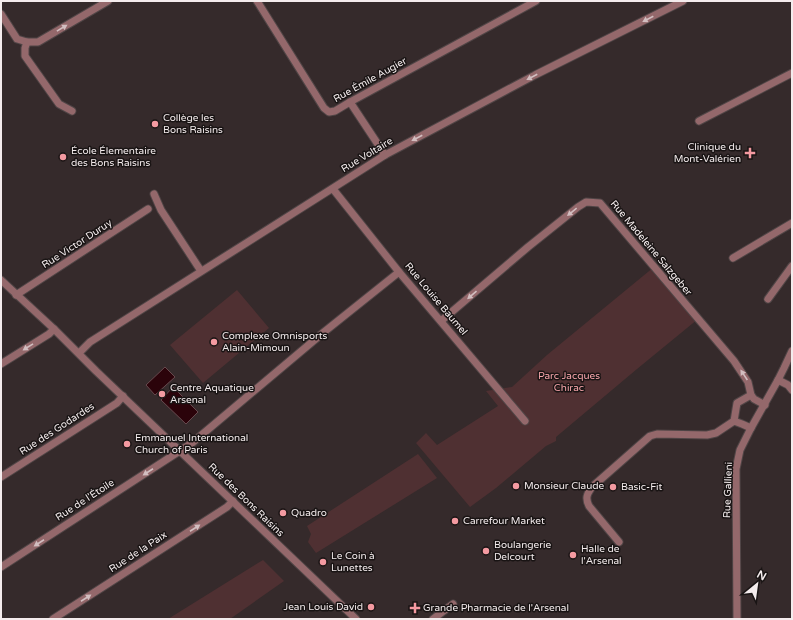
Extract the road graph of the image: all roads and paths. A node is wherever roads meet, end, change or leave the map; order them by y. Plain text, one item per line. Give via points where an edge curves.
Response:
1 (108, 1) edge
2 (257, 1) edge
3 (536, 1) edge
4 (683, 1) edge
5 (1, 16) edge
6 (28, 42) junction
7 (792, 73) edge
8 (350, 102) junction
9 (72, 111) dead end
10 (699, 121) dead end
11 (385, 155) junction
12 (333, 189) junction
13 (154, 194) dead end
14 (148, 209) dead end
15 (792, 223) edge
16 (732, 258) dead end
17 (792, 266) edge
18 (201, 271) junction
19 (399, 272) junction
20 (1, 280) edge
21 (16, 295) junction
22 (768, 299) dead end
23 (441, 321) junction
24 (54, 329) junction
25 (792, 351) edge
26 (79, 353) junction
27 (1, 364) edge
28 (778, 380) junction
29 (792, 390) edge
30 (751, 395) junction
31 (123, 396) junction
32 (765, 405) junction
33 (525, 421) dead end
34 (734, 421) junction
35 (751, 428) junction
36 (181, 451) junction
37 (1, 477) edge
38 (233, 501) junction
39 (619, 542) dead end
40 (1, 567) edge
41 (452, 604) dead end
42 (53, 619) edge
43 (356, 619) edge
44 (433, 619) edge
45 (737, 619) edge

6 -> 1 street via 38,42
2 - 8 street, Rue Émile Augier via 324,108 329,112 336,111
3 - 8 street, Rue Émile Augier
4 -> 11 street, Rue Voltaire
5 - 6 street via 17,39
6 - 9 street via 25,56 59,104
7 - 10 street
8 - 11 street
11 - 12 street, Rue Voltaire
12 - 18 street, Rue Voltaire
12 - 19 street, Rue Louise Baumel
13 - 18 street via 161,210
14 - 21 street, Rue Victor Duruy
15 - 16 street
17 - 22 street
18 - 26 street, Rue Voltaire via 90,342
19 - 23 street, Rue Louise Baumel
19 - 36 street, Rue de l'Étoile
20 - 21 street, Rue des Bons Raisins
21 - 24 street, Rue des Bons Raisins
30 -> 23 street, Rue Madeleine Salzgeber via 748,382 734,361 600,204 586,202 578,207
23 - 33 street, Rue Louise Baumel
24 - 26 street, Rue des Bons Raisins
24 -> 27 street
25 - 28 street, Rue Gallieni
26 - 31 street, Rue des Bons Raisins
28 - 29 street
28 - 32 street, Rue Gallieni
30 - 32 street
30 - 34 street via 737,403
31 - 36 street, Rue des Bons Raisins
31 - 37 street, Rue des Godardes via 117,403
32 - 35 street, Rue Gallieni
34 - 35 street
34 - 39 street via 716,433 707,435 650,436 592,487 586,497 587,502
35 - 45 street, Rue Gallieni via 740,450 736,469
36 - 38 street, Rue des Bons Raisins
36 -> 40 street, Rue de l'Étoile
42 -> 38 street, Rue de la Paix
38 - 43 street, Rue des Bons Raisins
41 - 44 street

